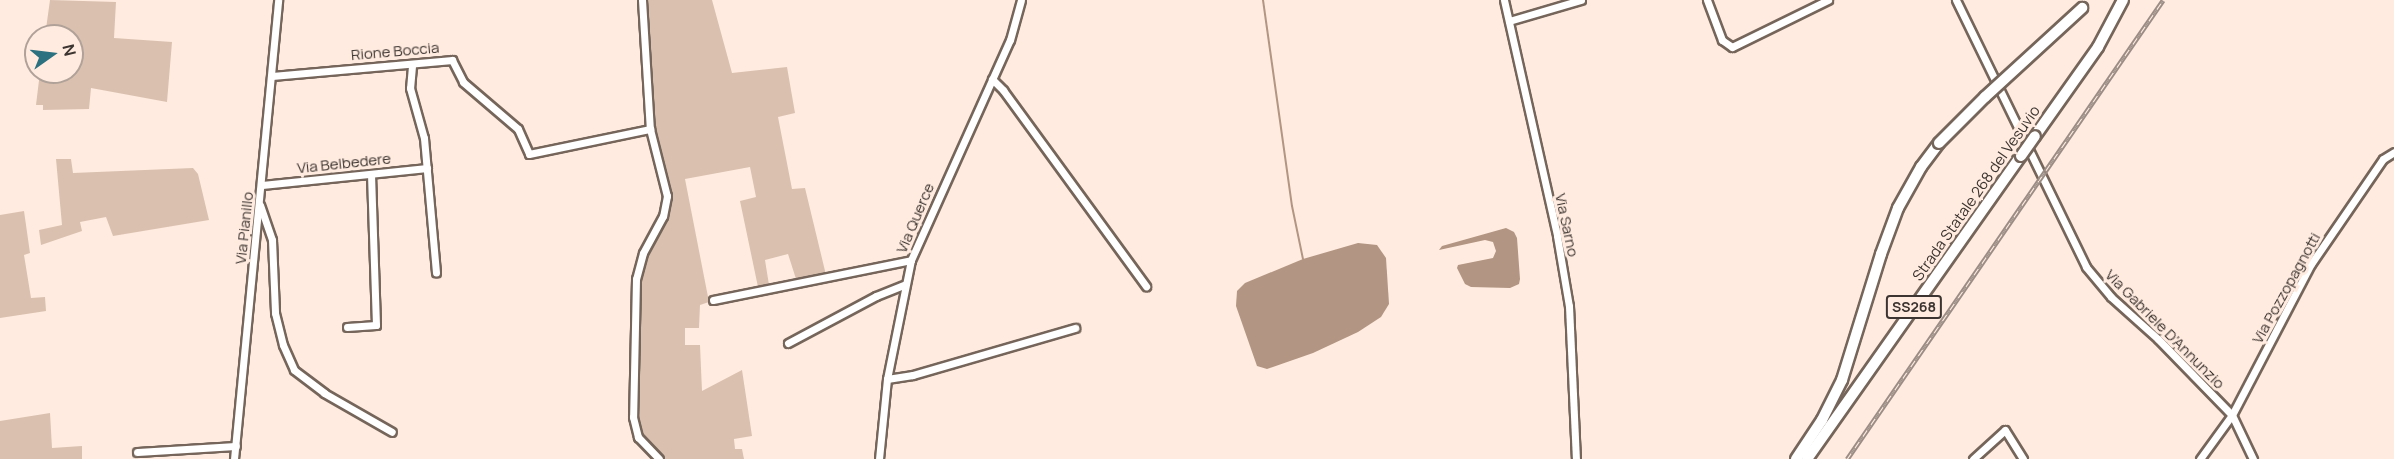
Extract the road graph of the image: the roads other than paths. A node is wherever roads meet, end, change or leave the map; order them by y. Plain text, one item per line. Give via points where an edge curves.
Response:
1 (278, 0) edge
2 (642, 0) edge
3 (1021, 0) edge
4 (1504, 0) edge
5 (1581, 0) edge
6 (1707, 0) edge
7 (1828, 0) edge
8 (1956, 0) edge
9 (2123, 0) edge
10 (2086, 4) edge
11 (1509, 21) junction
12 (412, 66) junction
13 (272, 76) junction
14 (992, 80) junction
15 (650, 129) junction
16 (2394, 152) edge
17 (428, 168) junction
18 (371, 175) junction
19 (262, 185) junction
20 (260, 205) junction
21 (911, 260) junction
22 (436, 272) dead end
23 (905, 284) junction
24 (1146, 286) dead end
25 (713, 300) dead end
26 (347, 327) dead end
27 (1075, 328) dead end
28 (788, 343) dead end
29 (887, 379) junction
30 (2232, 415) junction
31 (392, 432) dead end
32 (236, 446) junction
33 (137, 452) dead end
34 (234, 459) edge
35 (659, 459) edge
36 (879, 459) edge
37 (1575, 459) edge
38 (1796, 459) edge
39 (1807, 459) edge
40 (1973, 459) edge
41 (2023, 459) edge
42 (2200, 459) edge
43 (2253, 459) edge

1 - 13 street, Via Pianillo
2 - 15 street
3 - 14 street, Via Querce via 1010,40
4 - 11 street, Via Sarno
5 - 11 street
6 - 7 street via 1722,40 1732,47
8 - 30 street, Via Gabriele D'Annunzio via 2086,267 2111,297
9 - 39 highway, Strada Statale 268 del Vesuvio / SS268, bridge via 2098,47
10 - 38 highway, SS268, bridge via 1977,104 1921,167 1898,208 1842,380
11 - 37 street, Via Sarno via 1569,306
12 - 13 street, Rione Boccia
12 - 15 street, Rione Boccia via 452,60 463,82 518,129 529,154
12 - 17 street via 410,88
13 - 19 street, Via Pianillo
14 - 21 street, Via Querce
14 - 24 street via 1004,90
15 - 35 street via 667,196 663,216 643,253 636,279 633,417 638,437
16 - 30 street, Via Pozzopagnotti via 2383,159 2311,264
17 - 18 street, Via Belbedere
17 - 22 street
18 - 19 street, Via Belbedere
18 - 26 street via 376,325
19 - 20 street, Via Pianillo
20 - 31 street via 273,249 275,313 294,370 324,393
20 - 32 street, Via Pianillo
21 - 23 street, Via Querce
21 - 25 street
23 - 28 street
23 - 29 street, Via Querce
27 - 29 street
29 - 36 street, Via Querce
30 - 42 street, Via Pozzopagnotti
30 - 43 street, Via Gabriele D'Annunzio
32 - 33 street
32 - 34 street, Via Pianillo
40 - 41 street via 2005,430

